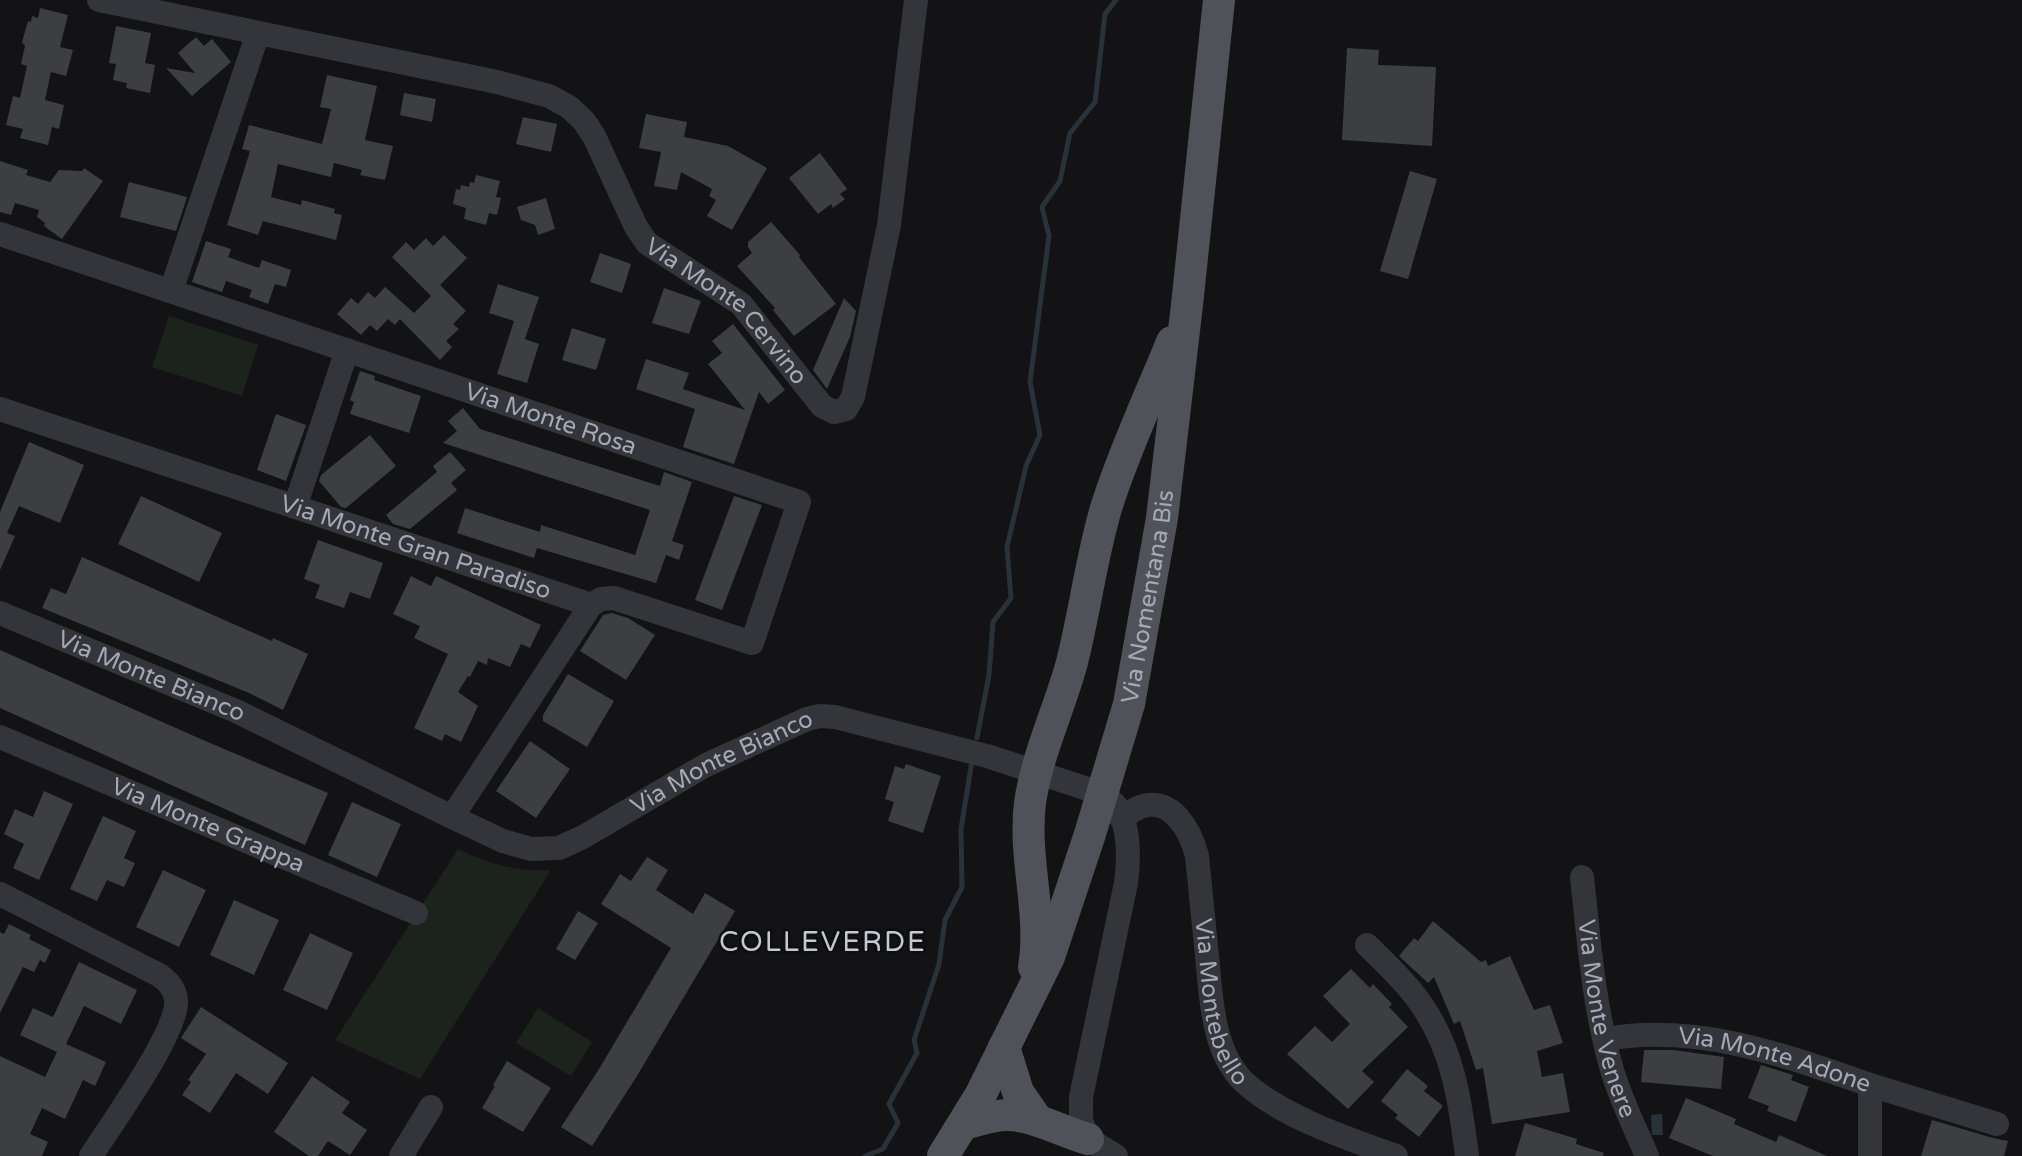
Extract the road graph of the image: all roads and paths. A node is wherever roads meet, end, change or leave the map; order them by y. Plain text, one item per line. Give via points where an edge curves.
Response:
1 (99, 0) edge
2 (916, 0) edge
3 (1219, 0) edge
4 (258, 33) junction
5 (0, 234) edge
6 (171, 291) junction
7 (1187, 305) junction
8 (347, 351) junction
9 (0, 409) edge
10 (295, 507) junction
11 (591, 605) junction
12 (0, 613) edge
13 (0, 737) edge
14 (1037, 771) junction
15 (452, 817) junction
16 (1121, 818) junction
17 (1582, 877) dead end
18 (0, 894) edge
19 (416, 913) dead end
20 (1367, 945) dead end
21 (1030, 995) junction
22 (1606, 1039) junction
23 (1004, 1047) junction
24 (1870, 1085) junction
25 (431, 1107) dead end
26 (1038, 1121) junction
27 (963, 1124) junction
28 (1997, 1124) dead end
29 (1083, 1148) edge
30 (91, 1156) edge
31 (401, 1156) edge
32 (943, 1156) edge
33 (1116, 1156) edge
34 (1396, 1156) edge
35 (1467, 1156) edge
36 (1647, 1156) edge
37 (1870, 1156) edge

1 - 4 street, Via Monte Cervino
2 - 4 street, Via Monte Cervino via 889,225 855,393 848,407 839,412 822,406 741,304 647,243 594,136 569,107 514,86
3 - 7 main road, Via Nomentana Bis
4 - 6 street
5 - 6 street, Via Monte Rosa
6 - 8 street, Via Monte Rosa
7 - 14 main road via 1106,509 1074,653
7 - 21 main road, Via Nomentana Bis via 1162,518 1129,704 1049,957
8 - 10 street
8 - 11 street, Via Monte Rosa via 799,502 752,643 614,597
9 - 10 street, Via Monte Gran Paradiso
10 - 11 street, Via Monte Gran Paradiso
11 - 15 street
12 - 15 street, Via Monte Bianco via 236,711
13 - 19 street, Via Monte Grappa
14 - 15 street, Via Monte Bianco via 886,729 820,716 706,765 559,848 516,845
14 - 16 street, Via Monte Bianco via 1110,799
14 - 21 main road via 1030,805 1036,928
16 - 29 street, Via Monte Bianco via 1129,857 1082,1097
16 - 34 street, Via Montebello via 1142,806 1161,807 1178,817 1191,836 1213,1012 1237,1074 1264,1097 1308,1121
17 - 22 street, Via Monte Venere
18 - 30 street via 159,975 176,996 176,1010 163,1042
20 - 35 street via 1412,992 1437,1031 1455,1074
21 - 23 main road, Via Nomentana Bis
22 - 24 street, Via Monte Adone via 1657,1033 1737,1043
22 - 36 street, Via Monte Venere via 1617,1084
23 - 26 main road via 1018,1092
23 - 27 main road, Via Nomentana Bis
24 - 28 street
24 - 37 street, Via Monte Adone
25 - 31 street
26 - 27 main road via 1010,1115
26 - 29 main road
27 - 32 main road, Via Nomentana Bis
29 - 33 street

